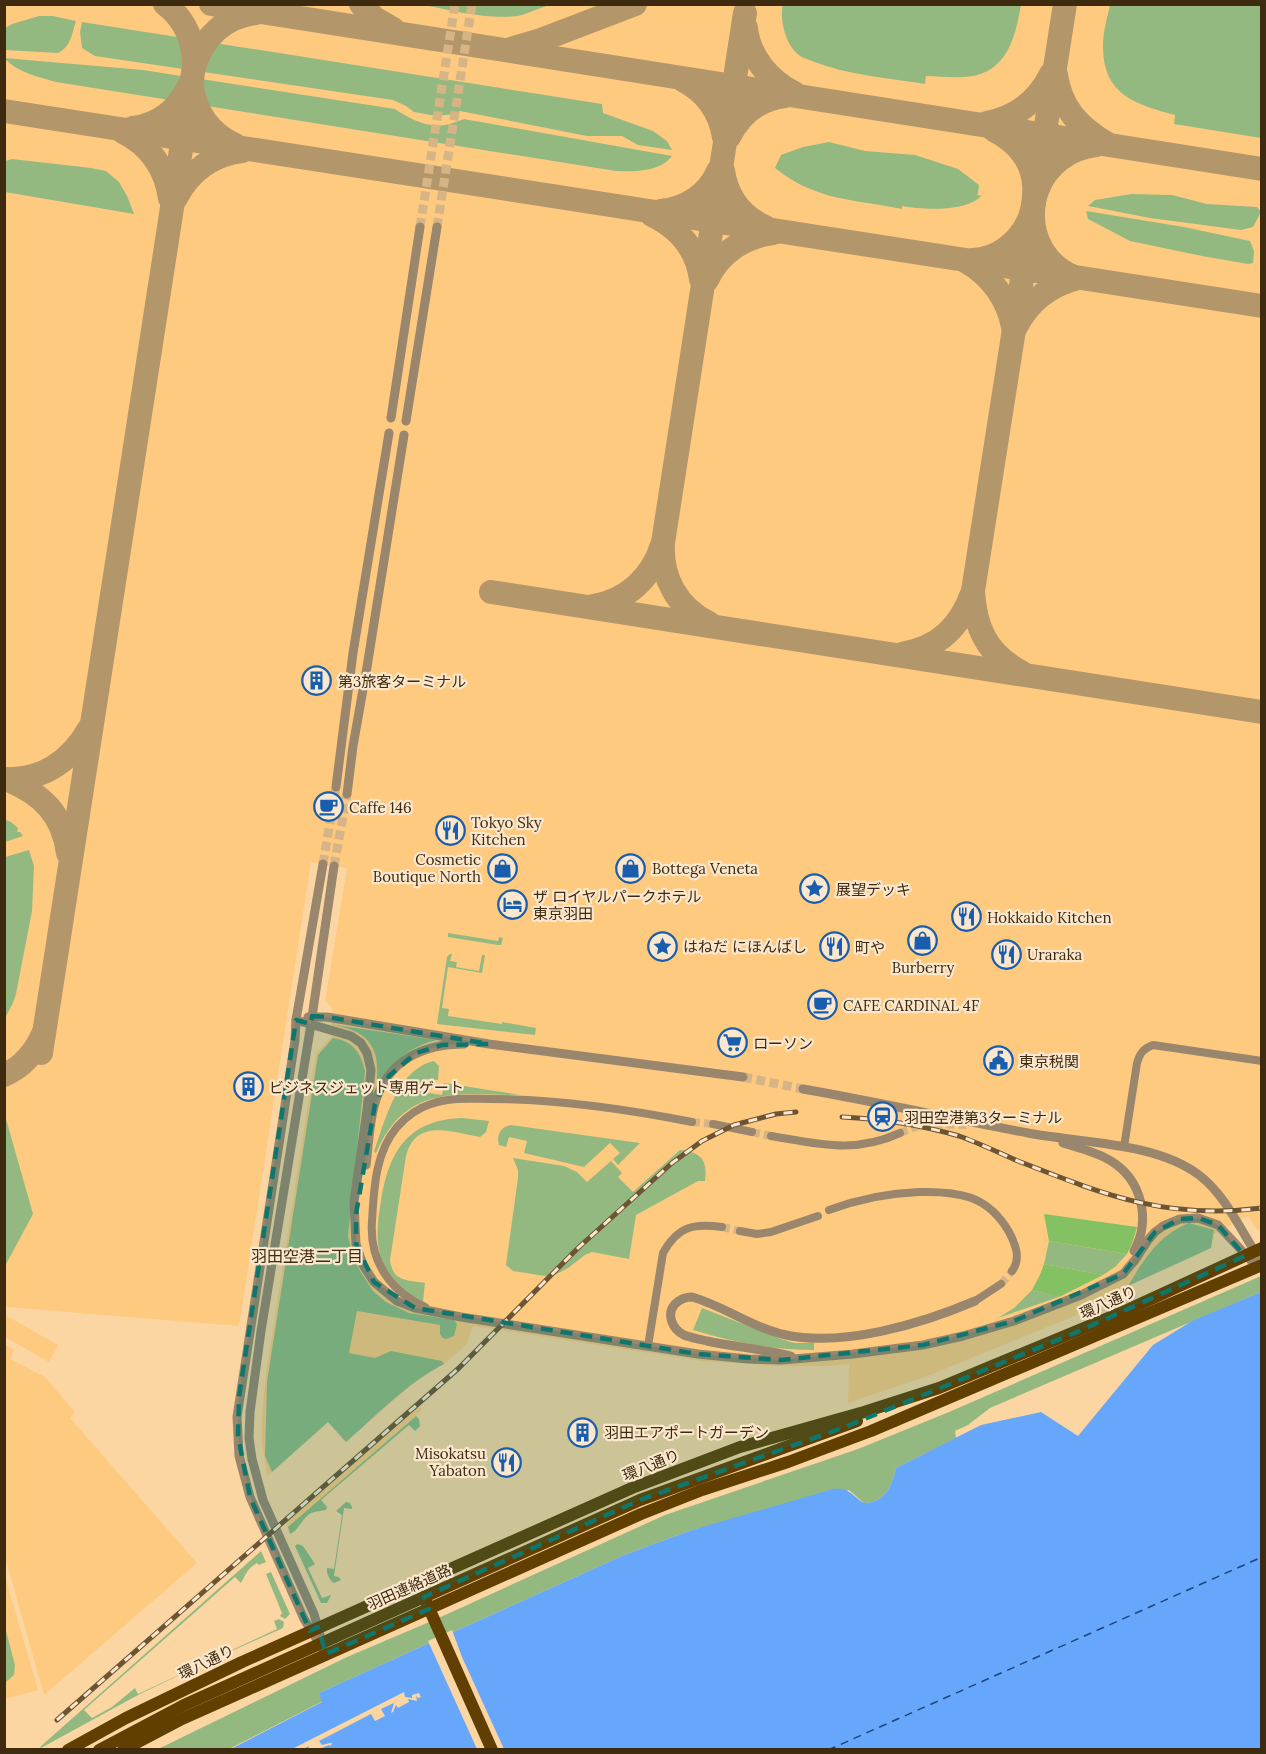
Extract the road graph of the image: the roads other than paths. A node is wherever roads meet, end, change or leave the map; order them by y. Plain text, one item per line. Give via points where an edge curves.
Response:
1 (420, 227) tunnel mouth
2 (437, 227) tunnel mouth
3 (392, 418) dead end
4 (406, 421) dead end
5 (389, 433) dead end
6 (404, 435) dead end
7 (336, 787) tunnel mouth
8 (347, 795) tunnel mouth
9 (323, 864) tunnel mouth
10 (334, 866) tunnel mouth
11 (296, 1020) junction
12 (312, 1020) junction
13 (489, 1044) junction
14 (1262, 1061) edge
15 (743, 1077) tunnel mouth
16 (803, 1089) tunnel mouth
17 (692, 1122) tunnel mouth
18 (713, 1124) tunnel mouth
19 (969, 1125) tunnel mouth
20 (989, 1126) junction
21 (752, 1132) tunnel mouth
22 (900, 1133) tunnel mouth
23 (1041, 1135) junction
24 (771, 1136) tunnel mouth
25 (1124, 1147) junction
26 (829, 1210) dead end
27 (356, 1214) junction
28 (818, 1216) dead end
29 (722, 1227) tunnel mouth
30 (740, 1231) tunnel mouth
31 (1254, 1252) edge
32 (1259, 1266) edge
33 (1012, 1271) tunnel mouth
34 (1108, 1281) junction
35 (1001, 1284) tunnel mouth
36 (975, 1301) joint
37 (432, 1310) junction
38 (648, 1346) junction
39 (799, 1358) junction
40 (904, 1400) junction
41 (871, 1431) junction
42 (737, 1464) junction
43 (424, 1597) junction
44 (314, 1629) junction
45 (326, 1654) junction
46 (69, 1749) edge
47 (99, 1749) edge
48 (123, 1749) edge
49 (492, 1749) edge

1 - 3 street
2 - 4 street
5 - 7 street
6 - 8 street
9 - 11 street
10 - 12 street
11 - 12 street
11 - 44 street via 237,1417 239,1456 250,1497
12 - 13 street
12 - 27 street via 357,1040 370,1064 354,1202
12 - 44 street via 260,1341 249,1438 263,1500 314,1614
13 - 15 street
13 - 27 street via 430,1048 416,1053 389,1076 375,1104
14 - 25 street via 1153,1045 1145,1048 1139,1053
16 - 20 street
17 - 37 street via 510,1099 441,1101 410,1115 398,1126 381,1154 372,1241 378,1264 390,1282 407,1298
18 - 21 street
19 - 20 street
20 - 23 street
22 - 24 street via 874,1143 843,1146
23 - 25 street
23 - 34 street via 1113,1162 1127,1174 1138,1192 1143,1222 1139,1242
25 - 31 street via 1160,1154 1198,1174 1217,1191
26 - 33 street via 854,1201 901,1193 964,1195 1000,1218 1016,1247
27 - 37 street via 358,1254 374,1282 397,1301
28 - 30 street via 771,1232
29 - 38 street via 705,1224 686,1228 667,1246
31 - 32 street
31 - 34 street via 1218,1225 1198,1218 1180,1219 1155,1232 1130,1267
31 - 40 main road, 環八通り via 1085,1328
32 - 41 main road, 環八通り
34 - 39 street via 1049,1308 954,1339 878,1352
35 - 36 street
36 - 39 street via 883,1332 811,1338 765,1328 692,1297 676,1302 672,1309 672,1322 683,1335
37 - 38 street
38 - 39 street via 748,1359
40 - 42 main road via 845,1426
40 - 44 main road, 環八通り via 698,1462
41 - 42 main road
41 - 45 main road, 環八通り via 669,1502
42 - 43 main road, 羽田連絡道路 via 640,1500
43 - 47 main road, 羽田連絡道路, bridge via 184,1705
43 - 49 main road, bridge
44 - 45 street
44 - 46 main road, 環八通り
45 - 48 main road, 環八通り

